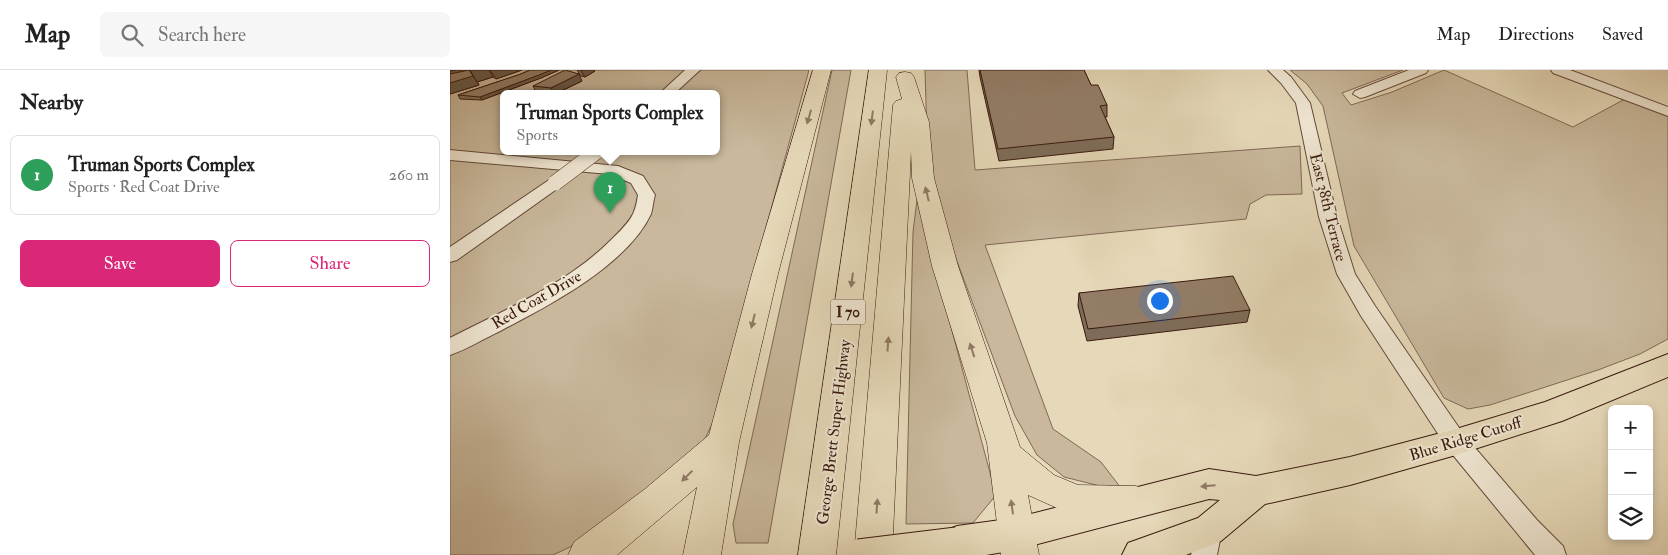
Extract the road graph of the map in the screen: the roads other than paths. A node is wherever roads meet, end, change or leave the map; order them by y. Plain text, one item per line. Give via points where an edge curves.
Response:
1 (693, 70) edge
2 (822, 70) edge
3 (878, 70) edge
4 (1275, 70) edge
5 (1421, 70) edge
6 (1558, 70) edge
7 (906, 74) edge
8 (670, 90) edge
9 (1360, 94) dead end
10 (1668, 112) edge
11 (450, 155) edge
12 (592, 155) edge
13 (450, 256) edge
14 (450, 347) edge
15 (1668, 365) edge
16 (723, 442) junction
17 (1456, 442) junction
18 (1005, 454) junction
19 (1256, 491) junction
20 (1136, 502) junction
21 (1207, 542) edge
22 (1017, 544) edge
23 (587, 555) edge
24 (702, 555) edge
25 (817, 555) edge
26 (859, 555) edge
27 (874, 555) edge
28 (1140, 555) edge
29 (1554, 555) edge

1 - 8 street
2 -> 16 highway via 765,274
3 -> 25 highway, George Brett Super Highway / I 70
4 - 17 street, East 38th Terrace via 1303,103 1330,226 1346,274
5 - 9 street
6 - 10 street
18 -> 7 highway via 945,266 923,178 919,122
27 -> 7 highway, I 70
11 - 14 street, Red Coat Drive via 612,169 639,180 648,197 643,212 630,230 588,269 552,294
12 - 13 street, bridge
15 - 17 main road, Blue Ridge Cutoff via 1551,412
16 -> 23 highway via 680,483
16 - 24 highway
17 - 19 main road, Blue Ridge Cutoff via 1350,472
17 - 29 street, East 38th Terrace via 1528,530
18 - 20 highway via 1042,486 1077,501
22 -> 18 highway
19 -> 20 main road, Blue Ridge Cutoff via 1209,484
19 - 21 main road, Blue Ridge Cutoff
20 - 22 main road, Blue Ridge Cutoff
21 - 28 main road, Blue Ridge Cutoff
22 - 26 main road, Blue Ridge Cutoff, bridge via 957,543

